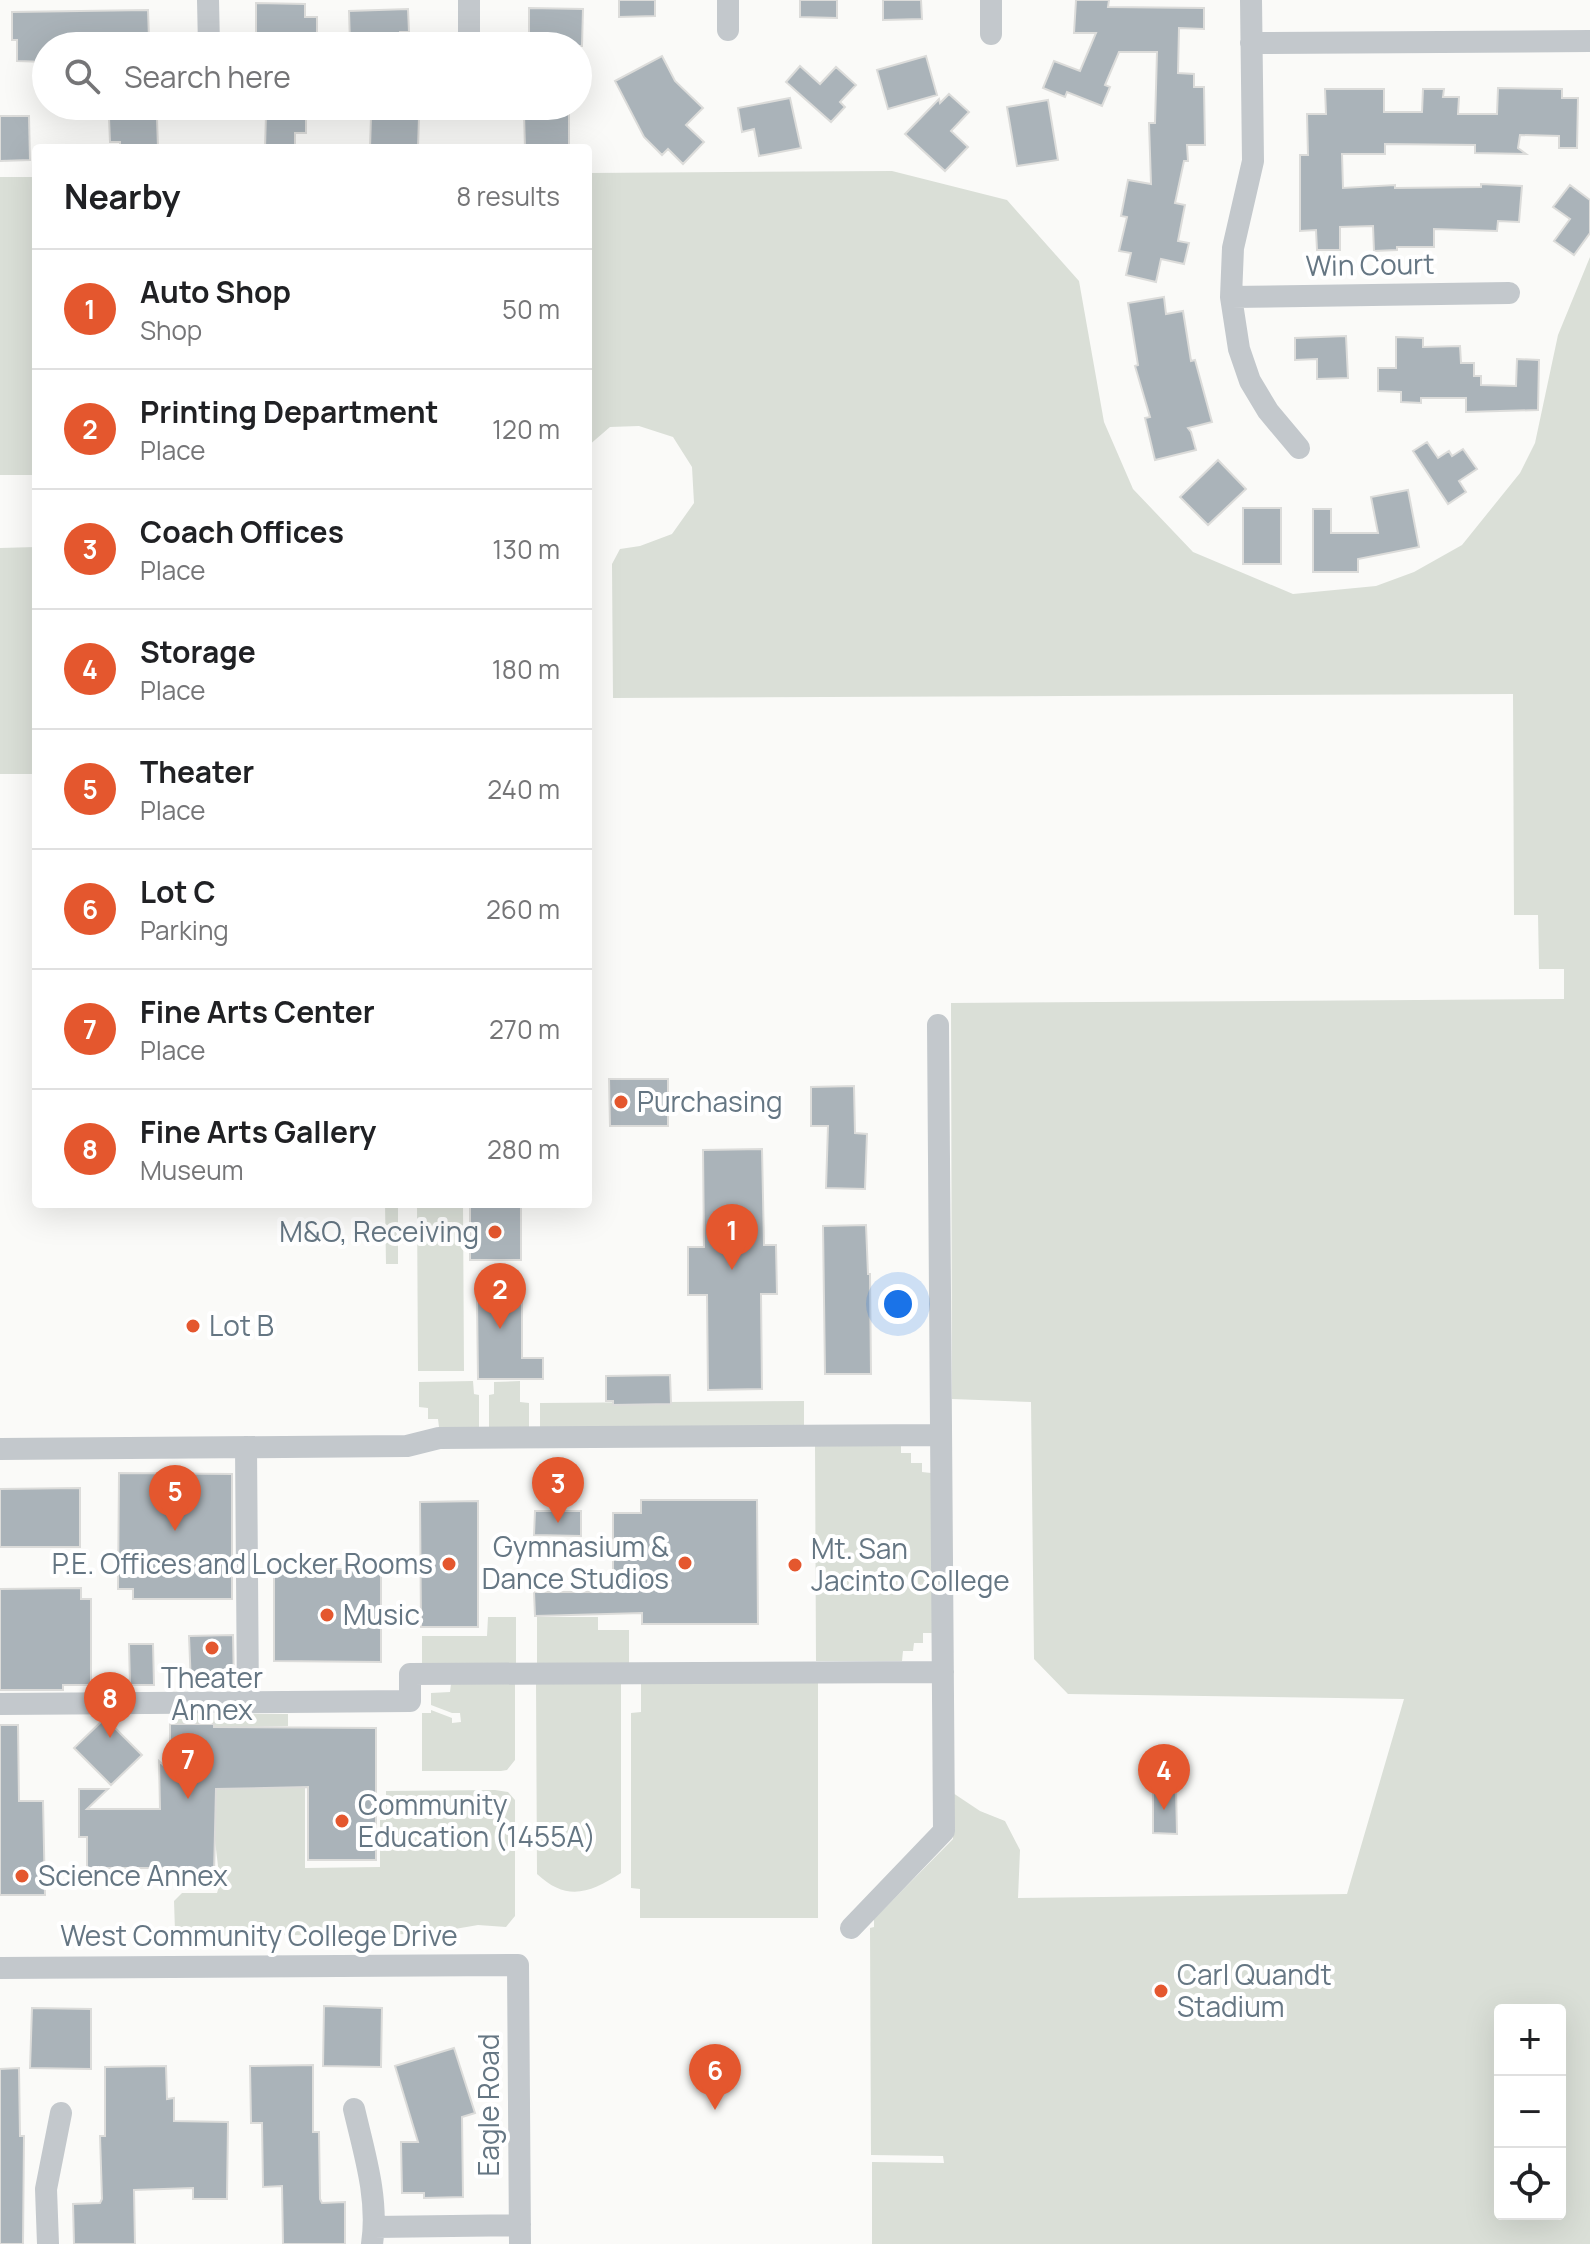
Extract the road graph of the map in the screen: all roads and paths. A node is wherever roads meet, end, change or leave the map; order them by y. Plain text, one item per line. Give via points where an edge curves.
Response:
1 (208, 0) edge
2 (469, 0) edge
3 (728, 0) edge
4 (991, 0) edge
5 (1251, 0) edge
6 (728, 30) dead end
7 (209, 32) edge
8 (469, 32) edge
9 (991, 34) dead end
10 (1590, 41) edge
11 (1251, 43) junction
12 (1509, 293) dead end
13 (1231, 297) junction
14 (1299, 448) dead end
15 (938, 1025) dead end
16 (941, 1435) junction
17 (246, 1447) junction
18 (0, 1449) edge
19 (943, 1672) junction
20 (248, 1703) junction
21 (0, 1704) edge
22 (851, 1928) dead end
23 (518, 1965) joint
24 (0, 1968) edge
25 (354, 2109) dead end
26 (61, 2113) dead end
27 (520, 2235) edge
28 (373, 2236) edge
29 (48, 2244) edge

1 - 7 street
2 - 8 street
3 - 6 street
4 - 9 street
5 - 11 street
10 - 11 street
11 - 13 street via 1253,161 1233,248
12 - 13 street, Win Court
13 - 14 street via 1250,381
15 - 16 street
16 - 17 street via 439,1438 407,1446
16 - 19 street
17 - 18 street
17 - 20 street
19 - 20 street via 410,1674 410,1701
19 - 22 street via 944,1831
20 - 21 street
23 - 24 street, West Community College Drive
23 - 27 street, Eagle Road
25 - 28 street via 368,2168
26 - 29 street via 46,2189
27 - 28 street

